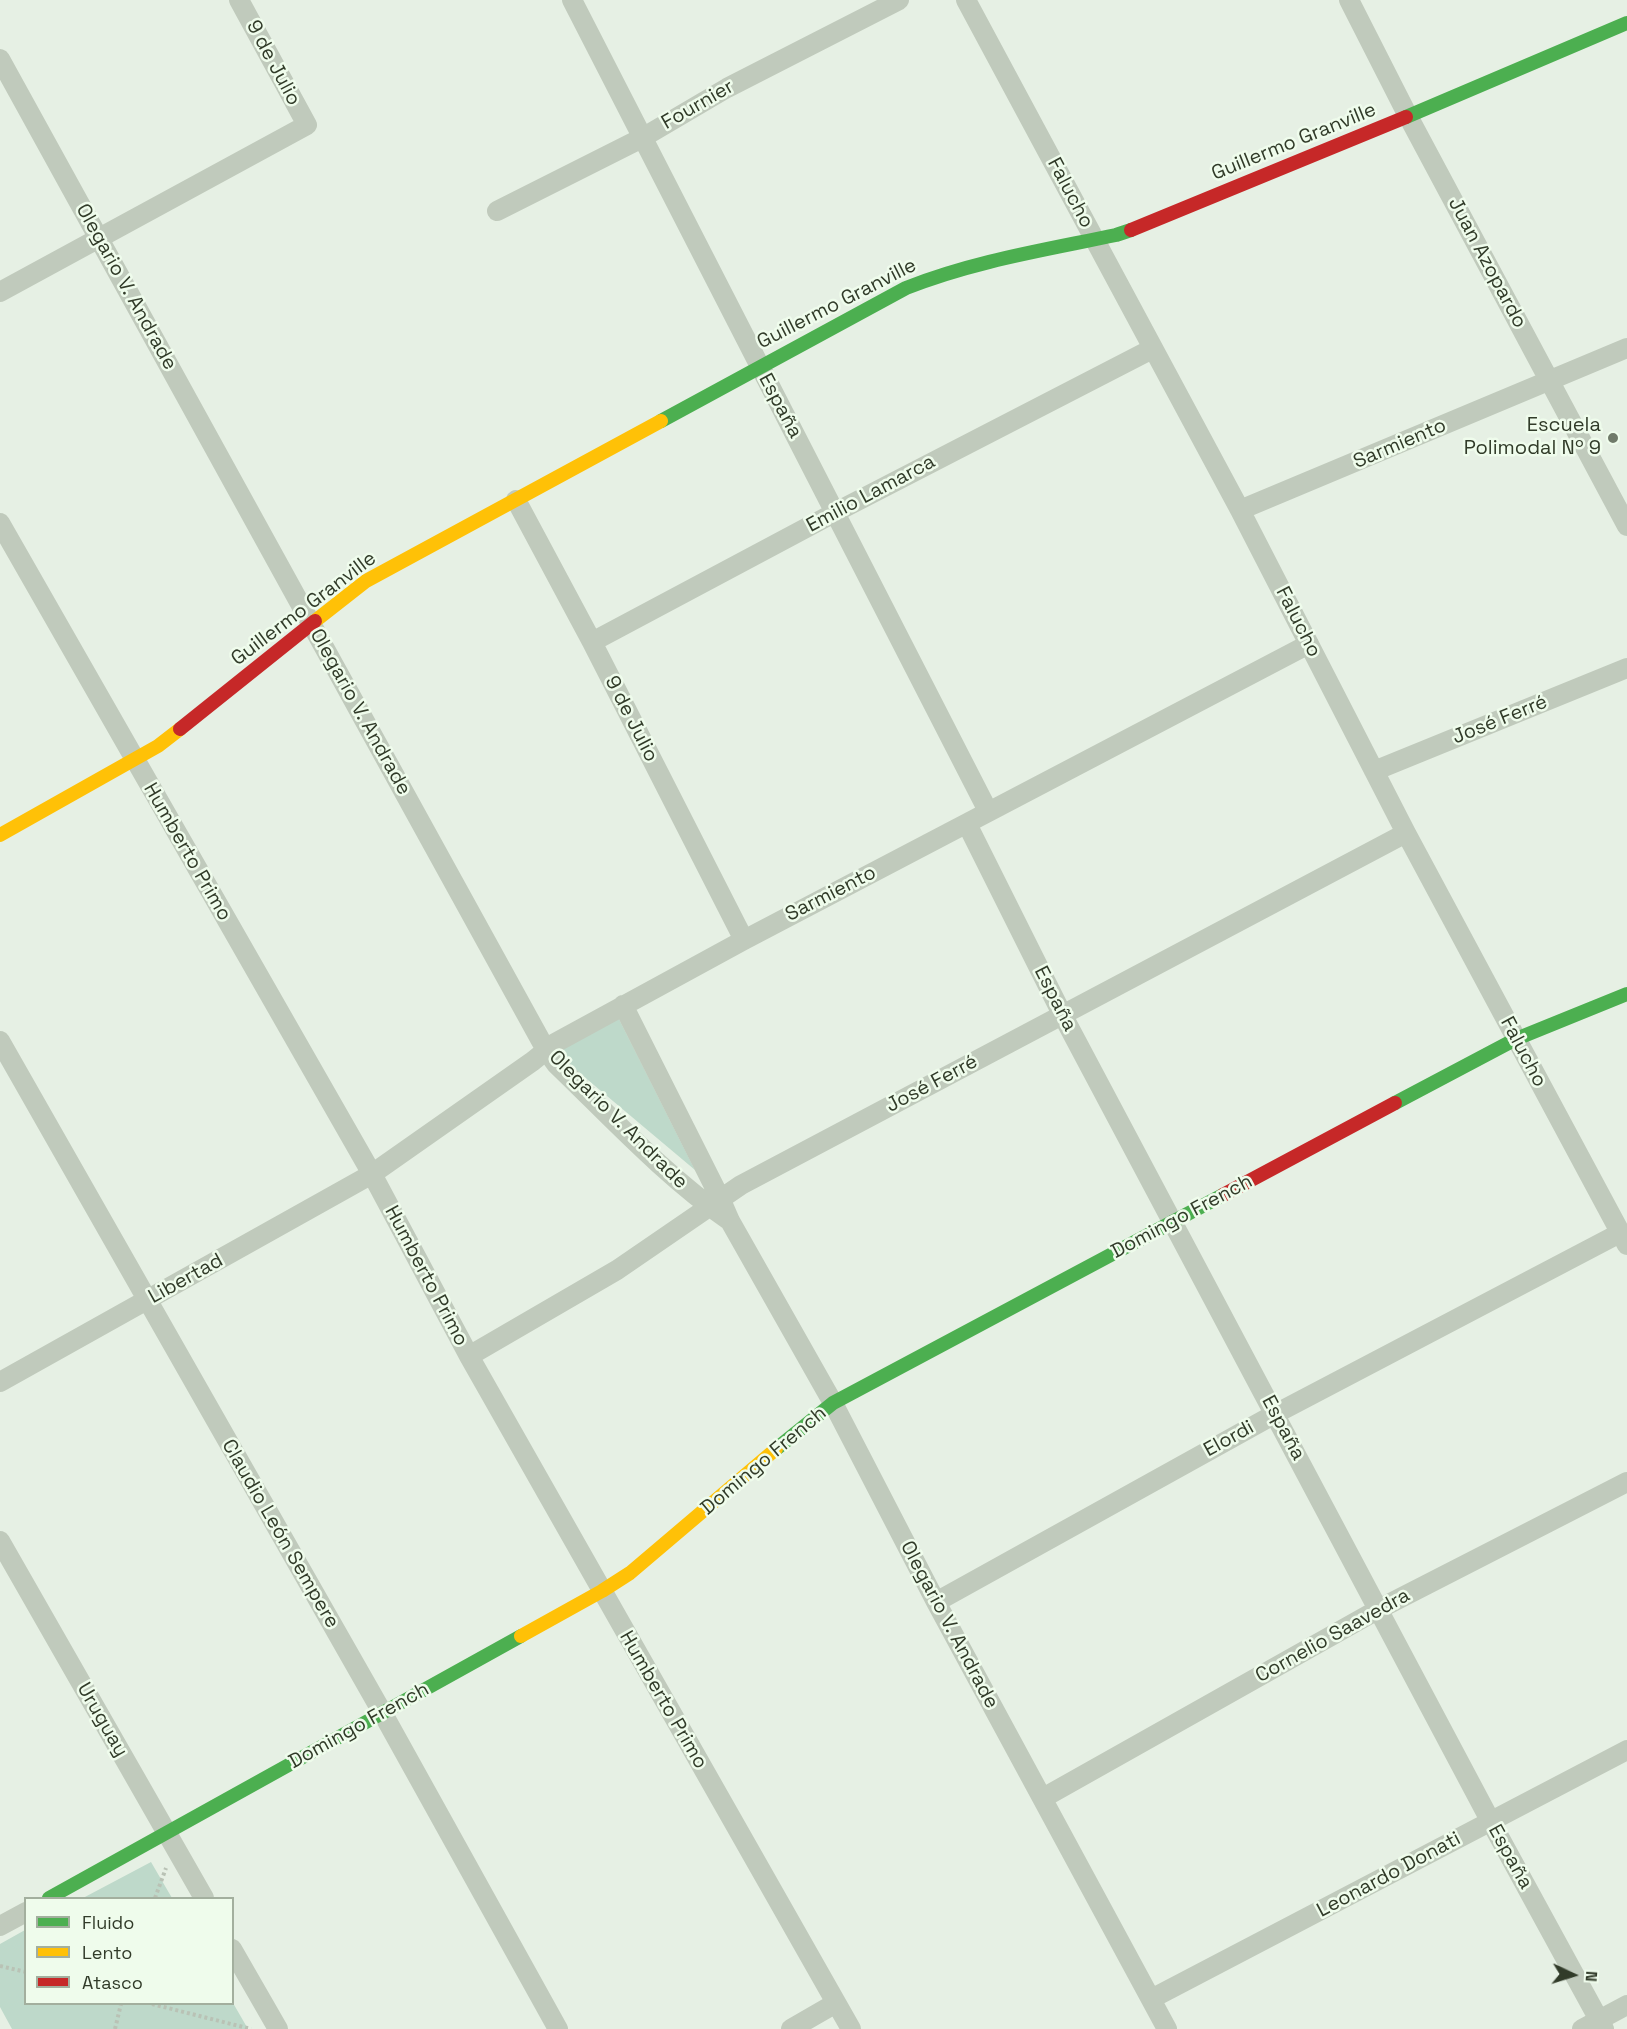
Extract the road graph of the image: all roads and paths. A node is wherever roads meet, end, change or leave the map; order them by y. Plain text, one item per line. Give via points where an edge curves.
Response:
1 (239, 0) edge
2 (572, 0) edge
3 (899, 0) edge
4 (966, 0) edge
5 (1349, 0) edge
6 (1627, 22) edge
7 (0, 59) edge
8 (1408, 116) junction
9 (642, 138) junction
10 (497, 211) dead end
11 (98, 237) junction
12 (1095, 240) junction
13 (0, 292) edge
14 (1627, 348) edge
15 (1152, 349) junction
16 (759, 367) junction
17 (1551, 381) junction
18 (516, 500) junction
19 (1240, 510) junction
20 (836, 512) junction
21 (0, 523) edge
22 (1627, 526) edge
23 (312, 624) junction
24 (592, 642) junction
25 (1309, 644) junction
26 (1627, 668) edge
27 (134, 760) junction
28 (1374, 771) junction
29 (988, 811) junction
30 (968, 824) junction
31 (1406, 833) junction
32 (0, 834) edge
33 (744, 940) junction
34 (1627, 994) edge
35 (623, 1005) junction
36 (1063, 1016) junction
37 (1516, 1039) junction
38 (0, 1041) edge
39 (546, 1050) junction
40 (372, 1174) junction
41 (714, 1202) junction
42 (1172, 1222) junction
43 (1624, 1239) edge
44 (147, 1301) junction
45 (469, 1356) junction
46 (0, 1382) edge
47 (833, 1403) junction
48 (1275, 1414) junction
49 (1627, 1482) edge
50 (0, 1541) edge
51 (602, 1591) junction
52 (936, 1602) junction
53 (1379, 1609) junction
54 (382, 1713) junction
55 (1627, 1750) edge
56 (1043, 1798) junction
57 (1491, 1821) junction
58 (170, 1839) junction
59 (53, 1897) edge
60 (156, 1897) edge
61 (203, 1897) edge
62 (24, 1913) edge
63 (0, 1926) edge
64 (234, 1952) edge
65 (0, 1966) edge
66 (24, 1972) edge
67 (1151, 1999) junction
68 (836, 2003) junction
69 (121, 2005) edge
70 (156, 2005) edge
71 (1627, 2005) edge
72 (1595, 2026) edge
73 (115, 2029) edge
74 (251, 2029) edge
75 (278, 2029) edge
76 (558, 2029) edge
77 (791, 2029) edge
78 (851, 2029) edge
79 (1167, 2029) edge

1 - 11 street, 9 de Julio via 307,125
2 - 9 street, España
3 - 9 street, Fournier via 726,88
4 - 12 street, Falucho
5 - 8 street, Juan Azopardo
6 - 8 street, Guillermo Granville
7 - 11 street, Olegario V. Andrade
8 - 12 street, Guillermo Granville via 1139,227
8 - 17 street, Juan Azopardo
9 - 10 street, Fournier
9 - 16 street, España
11 - 13 street
11 - 23 street, Olegario V. Andrade
12 - 15 street, Falucho
12 - 16 street, Guillermo Granville via 934,276
14 - 17 street, Sarmiento
15 - 19 street, Falucho
15 - 20 street, Emilio Lamarca
16 - 18 street, Guillermo Granville
16 - 20 street, España
17 - 19 street, Sarmiento
17 - 22 street, Juan Azopardo
18 - 23 street, Guillermo Granville via 366,581
18 - 24 street, 9 de Julio
19 - 25 street, Falucho
20 - 24 street, Emilio Lamarca
20 - 29 street, España
21 - 27 street, Humberto Primo
23 - 27 street, Guillermo Granville via 177,732
23 - 39 street, Olegario V. Andrade
24 - 33 street, 9 de Julio
25 - 28 street, Falucho
25 - 29 street, Sarmiento
26 - 28 street, José Ferré
27 - 32 street, Guillermo Granville
27 - 40 street, Humberto Primo
28 - 31 street, Falucho
29 - 30 street, Sarmiento
30 - 33 street, Sarmiento
30 - 36 street, España
31 - 36 street, José Ferré
31 - 37 street, Falucho
33 - 35 street, Sarmiento
34 - 37 street, Domingo French
35 - 39 street, Sarmiento
35 - 41 street, Olegario V. Andrade
36 - 41 street, José Ferré
36 - 42 street, España
37 - 42 street, Domingo French
37 - 43 street, Falucho
38 - 44 street, Claudio León Sempere
39 - 40 street, Sarmiento
39 - 41 street, Olegario V. Andrade via 639,1144
40 - 44 street, Libertad
40 - 45 street, Humberto Primo
41 - 45 street, José Ferré via 617,1270
41 - 47 street, Olegario V. Andrade via 730,1221
42 - 47 street, Domingo French
42 - 48 street, España
43 - 48 street, Elordi
44 - 46 street, Libertad
44 - 54 street, Claudio León Sempere
45 - 51 street, Humberto Primo
47 - 51 street, Domingo French via 630,1573
47 - 52 street, Olegario V. Andrade
48 - 52 street, Elordi
48 - 53 street, España
49 - 53 street, Cornelio Saavedra
50 - 58 street, Uruguay
51 - 54 street, Domingo French
51 - 68 street, Humberto Primo
52 - 56 street, Olegario V. Andrade
53 - 56 street, Cornelio Saavedra
53 - 57 street, España
54 - 58 street, Domingo French
54 - 76 street, Claudio León Sempere
55 - 57 street, Leonardo Donati
56 - 67 street, Olegario V. Andrade
57 - 67 street, Leonardo Donati
57 - 72 street, España
58 - 59 street, Domingo French
58 - 60 path
58 - 61 street, Uruguay
62 - 63 street
64 - 75 street
65 - 66 path
67 - 79 street, Olegario V. Andrade
68 - 77 street
68 - 78 street, Humberto Primo
69 - 73 path
70 - 74 path
71 - 72 street

